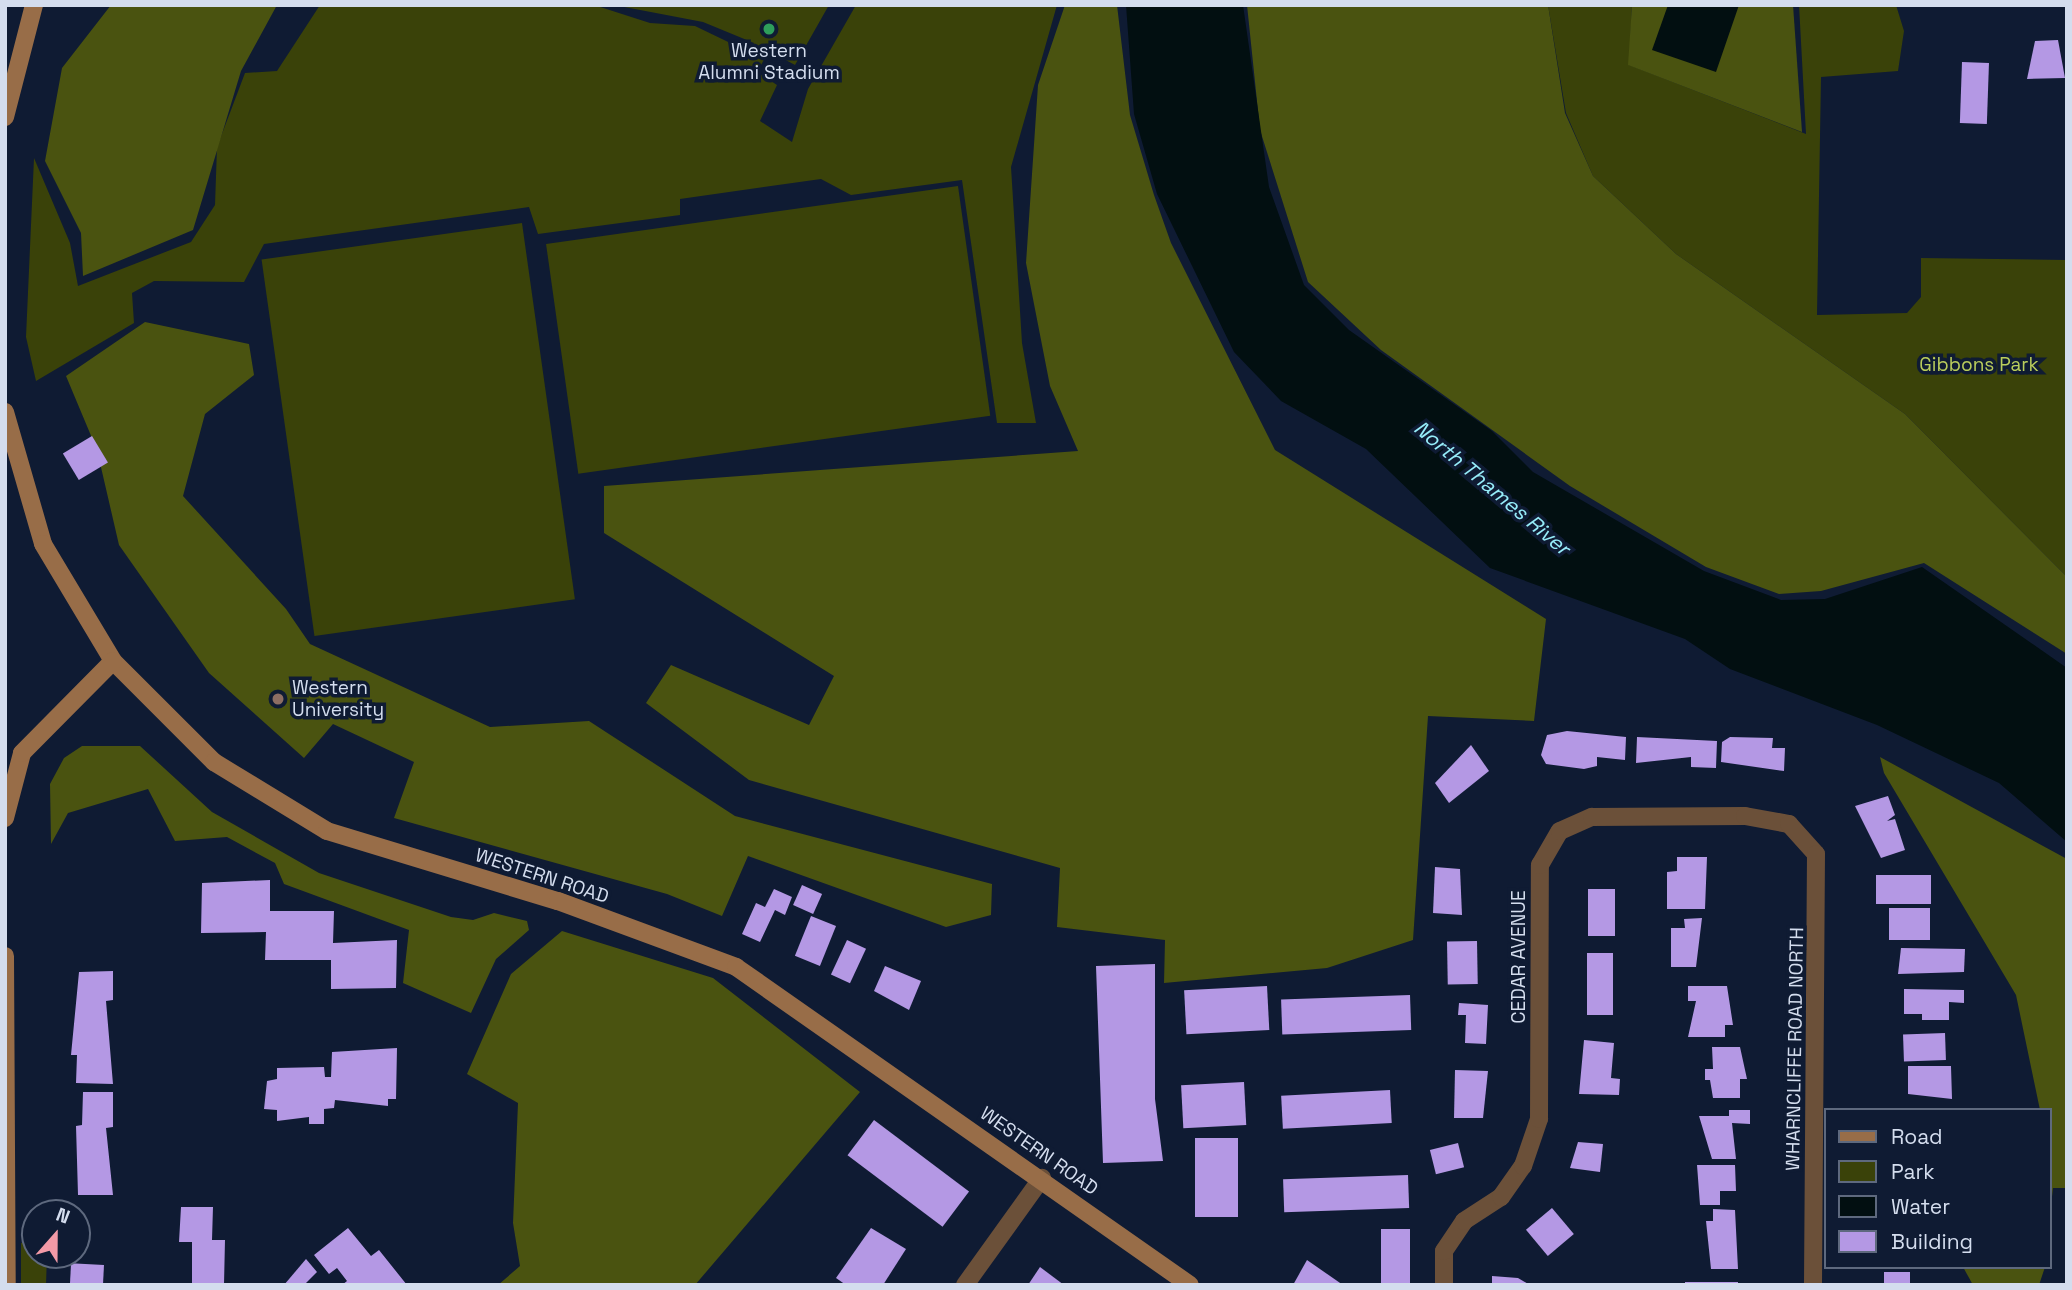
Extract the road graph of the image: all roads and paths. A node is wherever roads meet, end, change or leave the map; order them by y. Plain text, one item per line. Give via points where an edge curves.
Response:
1 (34, 5) edge
2 (5, 117) edge
3 (5, 412) edge
4 (113, 661) junction
5 (5, 818) edge
6 (1788, 824) joint
7 (5, 956) edge
8 (1042, 1178) junction
9 (6, 1224) edge
10 (7, 1285) edge
11 (965, 1285) edge
12 (1189, 1285) edge
13 (1444, 1285) edge
14 (1813, 1285) edge

1 - 2 main road
3 - 4 main road, WESTERN ROAD via 43,544
4 - 5 main road via 22,752
4 - 8 main road, WESTERN ROAD via 214,762 327,831 558,901 736,967
6 - 13 street, CEDAR AVENUE via 1745,816 1592,817 1560,831 1540,865 1539,1119 1523,1166 1501,1197 1464,1221 1444,1251
6 - 14 street, WHARNCLIFFE ROAD NORTH via 1815,854
7 - 9 main road
8 - 11 street
8 - 12 main road, WESTERN ROAD
9 - 10 main road

